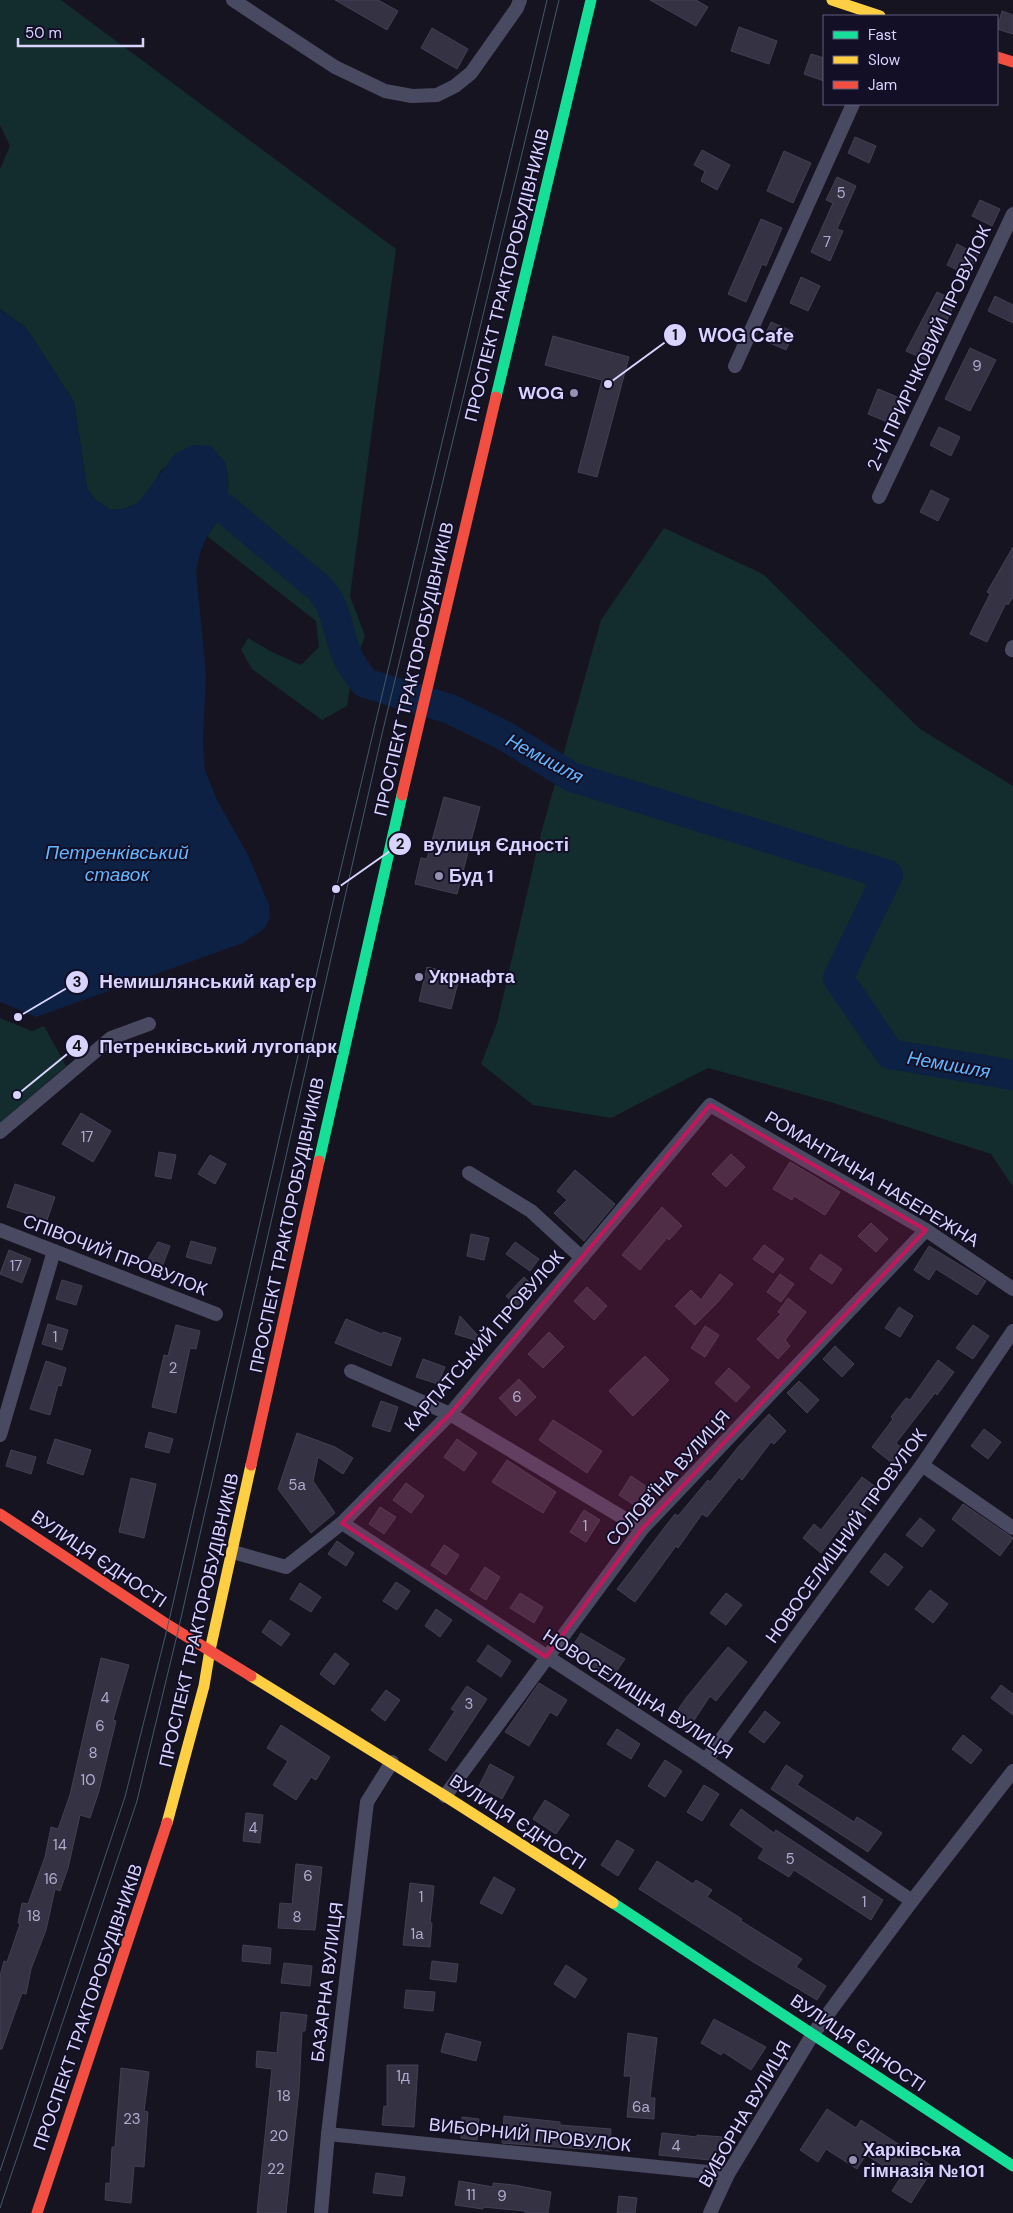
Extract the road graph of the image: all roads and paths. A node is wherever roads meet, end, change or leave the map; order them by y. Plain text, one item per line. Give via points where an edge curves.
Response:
1 (233, 0) edge
2 (520, 0) edge
3 (591, 0) edge
4 (832, 0) edge
5 (877, 15) edge
6 (998, 56) edge
7 (1013, 62) edge
8 (853, 105) edge
9 (1013, 214) edge
10 (735, 366) dead end
11 (879, 497) dead end
12 (148, 1024) dead end
13 (710, 1105) joint
14 (0, 1132) edge
15 (469, 1173) dead end
16 (0, 1230) edge
17 (926, 1230) junction
18 (54, 1251) junction
19 (582, 1258) junction
20 (1013, 1289) edge
21 (216, 1314) dead end
22 (1013, 1331) edge
23 (351, 1371) dead end
24 (450, 1414) junction
25 (0, 1435) edge
26 (922, 1465) junction
27 (0, 1514) edge
28 (342, 1523) junction
29 (1013, 1528) edge
30 (642, 1529) junction
31 (233, 1552) junction
32 (210, 1650) junction
33 (546, 1657) junction
34 (706, 1760) junction
35 (392, 1762) junction
36 (1013, 1772) edge
37 (445, 1796) junction
38 (912, 1901) junction
39 (813, 2034) junction
40 (328, 2134) junction
41 (1011, 2161) edge
42 (728, 2174) junction
43 (37, 2213) edge
44 (321, 2213) edge
45 (710, 2213) edge

1 - 2 street via 335,67 385,91 412,96 437,95 455,86 471,72
3 - 31 main road, ПРОСПЕКТ ТРАКТОРОБУДІВНИКІВ via 339,1070
4 - 5 main road
6 - 7 main road
8 - 10 street
9 - 11 street, 2-Й ПРИРІЧКОВИЙ ПРОВУЛОК
12 - 14 street via 111,1038
13 - 17 street, РОМАНТИЧНА НАБЕРЕЖНА
13 - 19 street, КАРПАТСЬКИЙ ПРОВУЛОК
15 - 19 street via 531,1211
16 - 18 street, СПІВОЧИЙ ПРОВУЛОК
17 - 20 street, РОМАНТИЧНА НАБЕРЕЖНА
17 - 30 street, СОЛОВ'ЇНА ВУЛИЦЯ
18 - 21 street, СПІВОЧИЙ ПРОВУЛОК
18 - 25 street
19 - 24 street, КАРПАТСЬКИЙ ПРОВУЛОК
22 - 26 street, НОВОСЕЛИЩНИЙ ПРОВУЛОК
23 - 24 street
24 - 28 street, КАРПАТСЬКИЙ ПРОВУЛОК
24 - 30 street
26 - 29 street
26 - 34 street, НОВОСЕЛИЩНИЙ ПРОВУЛОК
27 - 32 main road, ВУЛИЦЯ ЄДНОСТІ
28 - 31 street, КАРПАТСЬКИЙ ПРОВУЛОК via 286,1567
28 - 33 street, НОВОСЕЛИЩНА ВУЛИЦЯ
30 - 33 street, СОЛОВ'ЇНА ВУЛИЦЯ
31 - 32 main road, ПРОСПЕКТ ТРАКТОРОБУДІВНИКІВ
32 - 35 main road, ВУЛИЦЯ ЄДНОСТІ
32 - 43 main road, ПРОСПЕКТ ТРАКТОРОБУДІВНИКІВ via 171,1814
33 - 34 street, НОВОСЕЛИЩНА ВУЛИЦЯ
33 - 37 street, СОЛОВ'ЇНА ВУЛИЦЯ
34 - 38 street, НОВОСЕЛИЩНА ВУЛИЦЯ
35 - 37 main road, ВУЛИЦЯ ЄДНОСТІ
35 - 40 street, БАЗАРНА ВУЛИЦЯ via 366,1802
36 - 38 street
37 - 39 main road, ВУЛИЦЯ ЄДНОСТІ
38 - 39 street
39 - 41 main road, ВУЛИЦЯ ЄДНОСТІ
39 - 42 street, ВИБОРНА ВУЛИЦЯ
40 - 42 street, ВИБОРНИЙ ПРОВУЛОК
40 - 44 street, БАЗАРНА ВУЛИЦЯ
42 - 45 street, ВИБОРНА ВУЛИЦЯ

